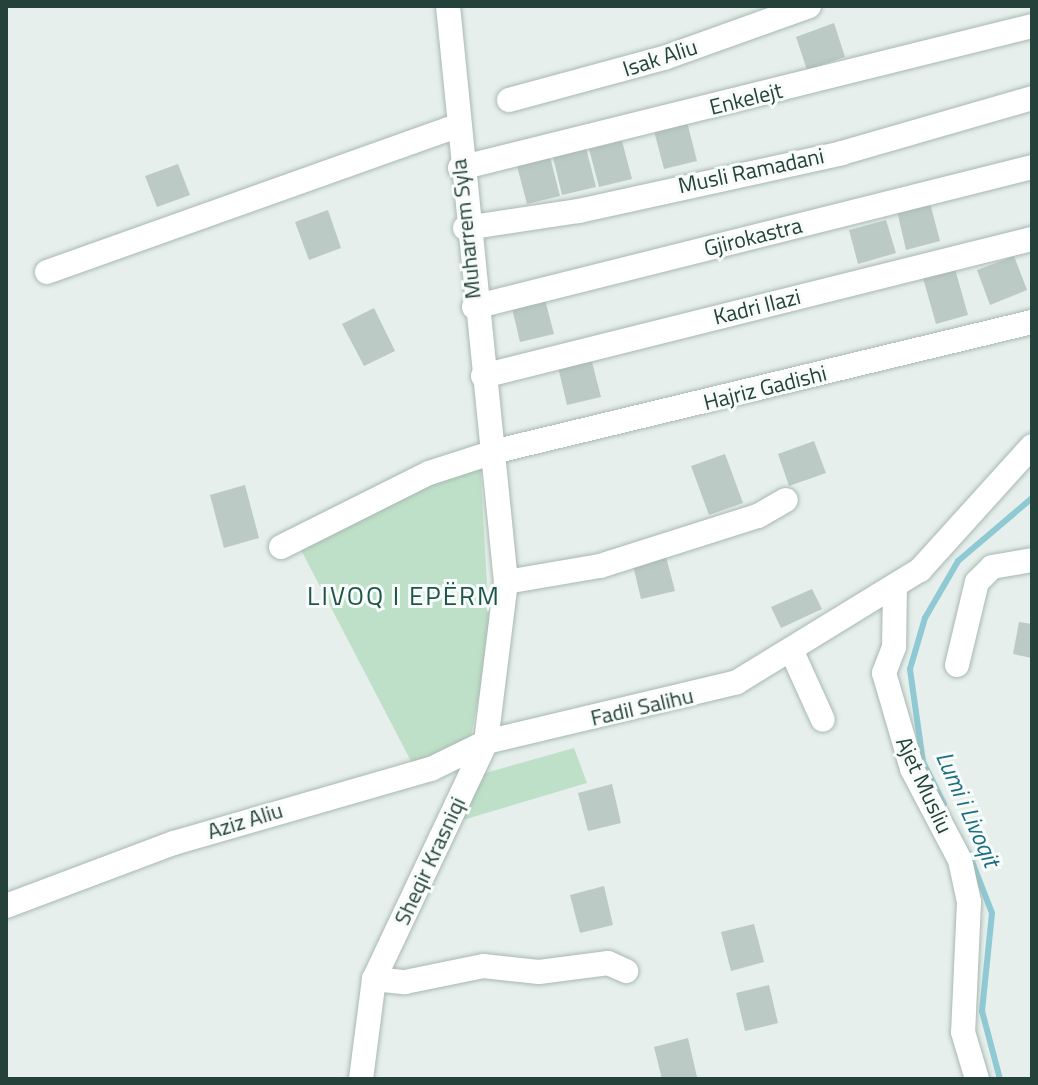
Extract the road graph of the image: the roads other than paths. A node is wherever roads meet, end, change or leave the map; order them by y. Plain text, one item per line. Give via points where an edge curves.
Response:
1 (448, 6) edge
2 (809, 6) edge
3 (1032, 26) edge
4 (1032, 98) edge
5 (509, 100) dead end
6 (457, 126) junction
7 (1032, 167) edge
8 (460, 168) junction
9 (465, 228) junction
10 (1032, 239) edge
11 (47, 272) dead end
12 (474, 307) junction
13 (1032, 322) edge
14 (483, 376) junction
15 (1032, 446) edge
16 (497, 451) junction
17 (786, 500) dead end
18 (281, 547) dead end
19 (1032, 560) edge
20 (506, 582) junction
21 (895, 586) junction
22 (793, 654) junction
23 (957, 665) dead end
24 (823, 720) dead end
25 (486, 742) junction
26 (6, 906) edge
27 (626, 971) dead end
28 (374, 979) junction
29 (361, 1079) edge
30 (977, 1079) edge

1 - 6 street, Muharrem Syla
2 - 5 street, Isak Aliu via 664,58
3 - 8 street, Enkelejt
4 - 9 street, Musli Ramadani via 842,153 579,211
6 - 8 street, Muharrem Syla
6 - 11 street
7 - 12 street, Gjirokastra
8 - 9 street, Muharrem Syla
9 - 12 street, Muharrem Syla
10 - 14 street, Kadri Ilazi
12 - 14 street, Muharrem Syla
13 - 16 street, Hajriz Gadishi
14 - 16 street, Muharrem Syla
15 - 21 street, Fadil Salihu via 920,570
16 - 18 street via 429,473
16 - 20 street, Muharrem Syla
17 - 20 street via 758,516 600,566
19 - 23 street via 992,567 977,582
20 - 25 street, Muharrem Syla
21 - 22 street, Fadil Salihu
21 - 30 street, Ajet Musliu via 894,647 884,673 912,769 960,860 969,902 963,1032
22 - 24 street
22 - 25 street, Fadil Salihu via 679,700
25 - 26 street, Aziz Aliu via 431,769 174,843
25 - 28 street, Sheqir Krasniqi
27 - 28 street via 608,963 539,972 483,966 405,982
28 - 29 street, Sheqir Krasniqi

